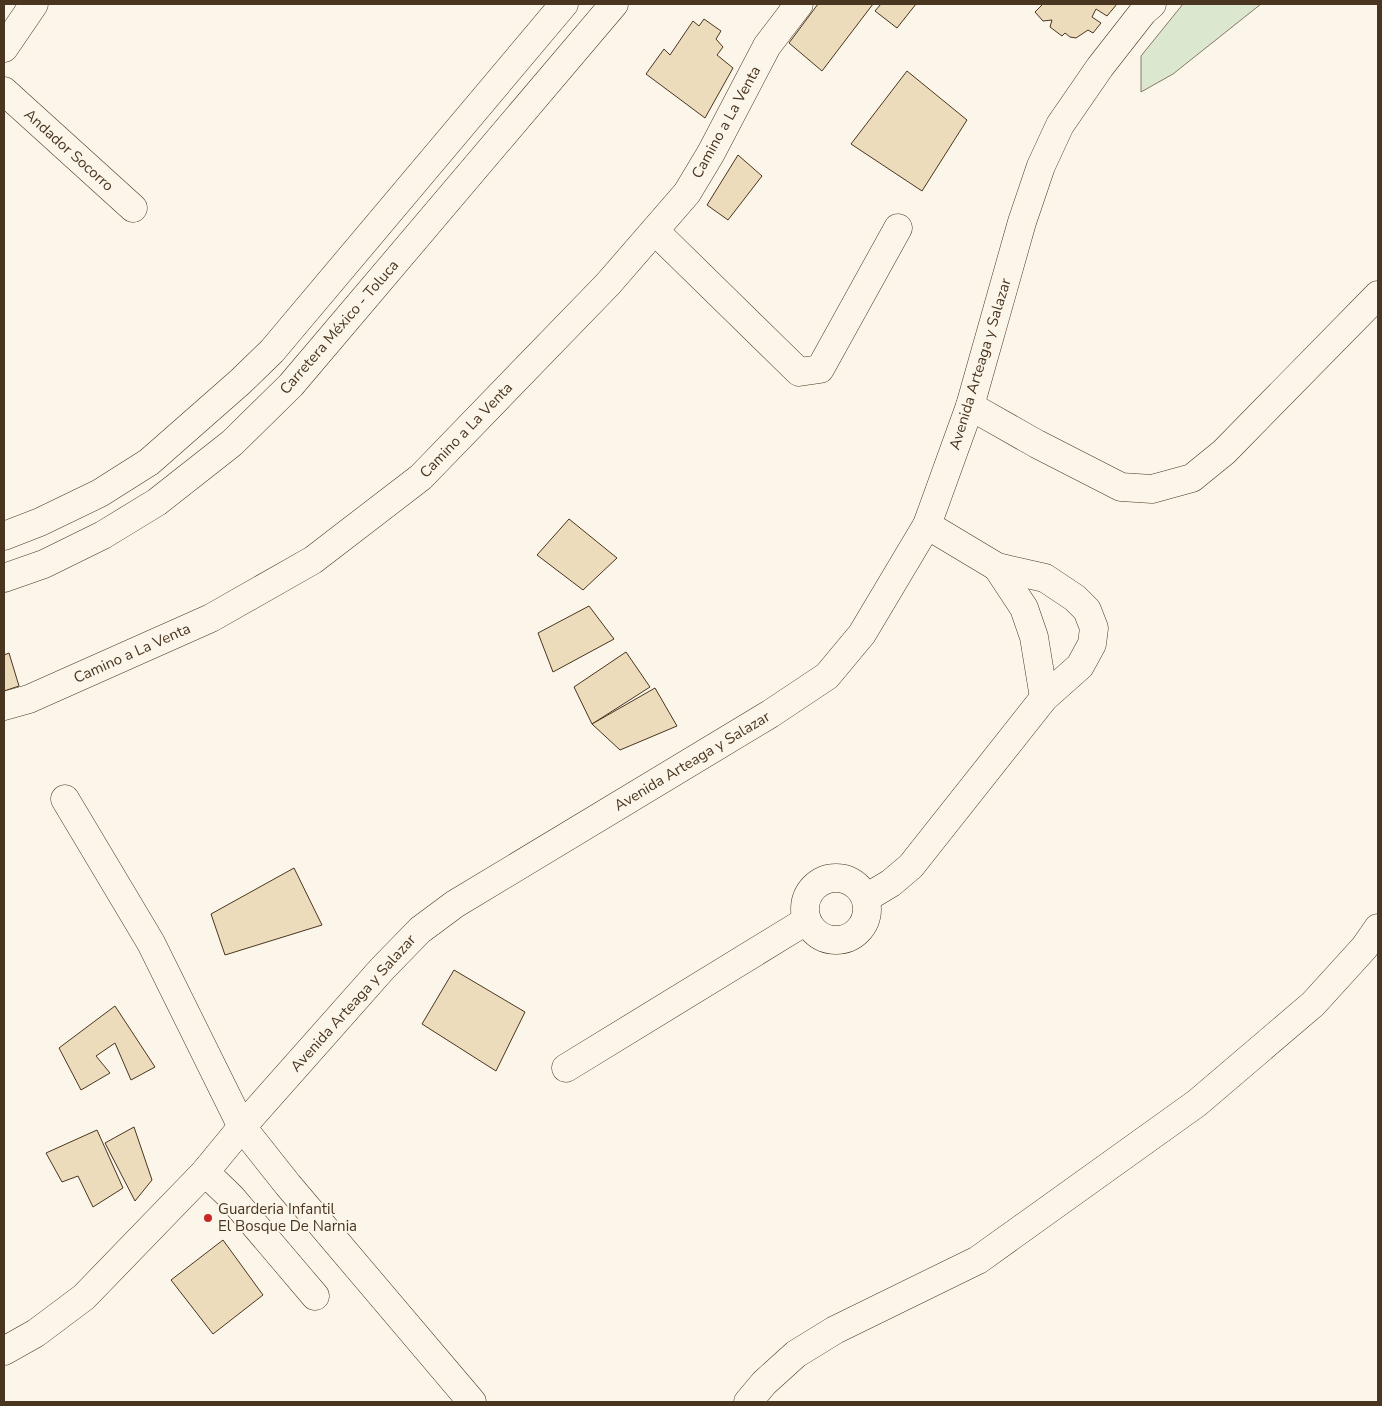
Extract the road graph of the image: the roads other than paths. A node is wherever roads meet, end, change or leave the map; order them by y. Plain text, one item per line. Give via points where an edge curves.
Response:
1 (34, 4) edge
2 (564, 4) edge
3 (614, 4) edge
4 (799, 4) edge
5 (1152, 4) edge
6 (4, 48) edge
7 (4, 91) edge
8 (133, 208) dead end
9 (898, 228) dead end
10 (655, 231) junction
11 (1378, 295) edge
12 (970, 406) junction
13 (926, 525) junction
14 (4, 536) edge
15 (997, 567) junction
16 (4, 578) edge
17 (1044, 698) junction
18 (4, 706) edge
19 (65, 799) dead end
20 (866, 898) junction
21 (806, 921) junction
22 (1378, 928) edge
23 (566, 1068) dead end
24 (242, 1127) junction
25 (205, 1172) junction
26 (315, 1296) dead end
27 (4, 1350) edge
28 (472, 1402) edge
29 (748, 1402) edge

1 - 6 street
2 - 14 street via 272,351 240,382 149,462 100,494
3 - 16 street, Carretera México - Toluca via 291,385 232,443 157,502 103,535 44,564
4 - 10 street, Camino a La Venta via 767,46 687,193
5 - 12 street, Avenida Arteaga y Salazar via 1100,67 1060,125 1041,166
7 - 8 street, Andador Socorro
9 - 10 street via 820,369 799,372
10 - 18 street, Camino a La Venta via 421,477 313,560 211,618 29,699
11 - 12 street via 1224,452 1192,478 1152,489 1121,487
12 - 13 street, Avenida Arteaga y Salazar
13 - 15 street
13 - 24 street, Avenida Arteaga y Salazar via 862,634 827,676 770,714 455,904 420,930
15 - 17 street via 1024,608 1034,637
15 - 17 street via 1045,578 1087,610 1094,628 1092,644 1080,666
17 - 20 street via 911,866
19 - 24 street via 152,943
20 - 21 street via 868,914 861,929 848,939 831,940 816,934
20 - 21 street via 856,884 840,878 824,879 811,889 804,904
21 - 23 street
22 - 29 street via 1313,1004 1197,1103 978,1260 834,1330 796,1354
24 - 25 street, Avenida Arteaga y Salazar
24 - 28 street
25 - 26 street via 231,1197
25 - 27 street, Avenida Arteaga y Salazar via 84,1296 36,1333

